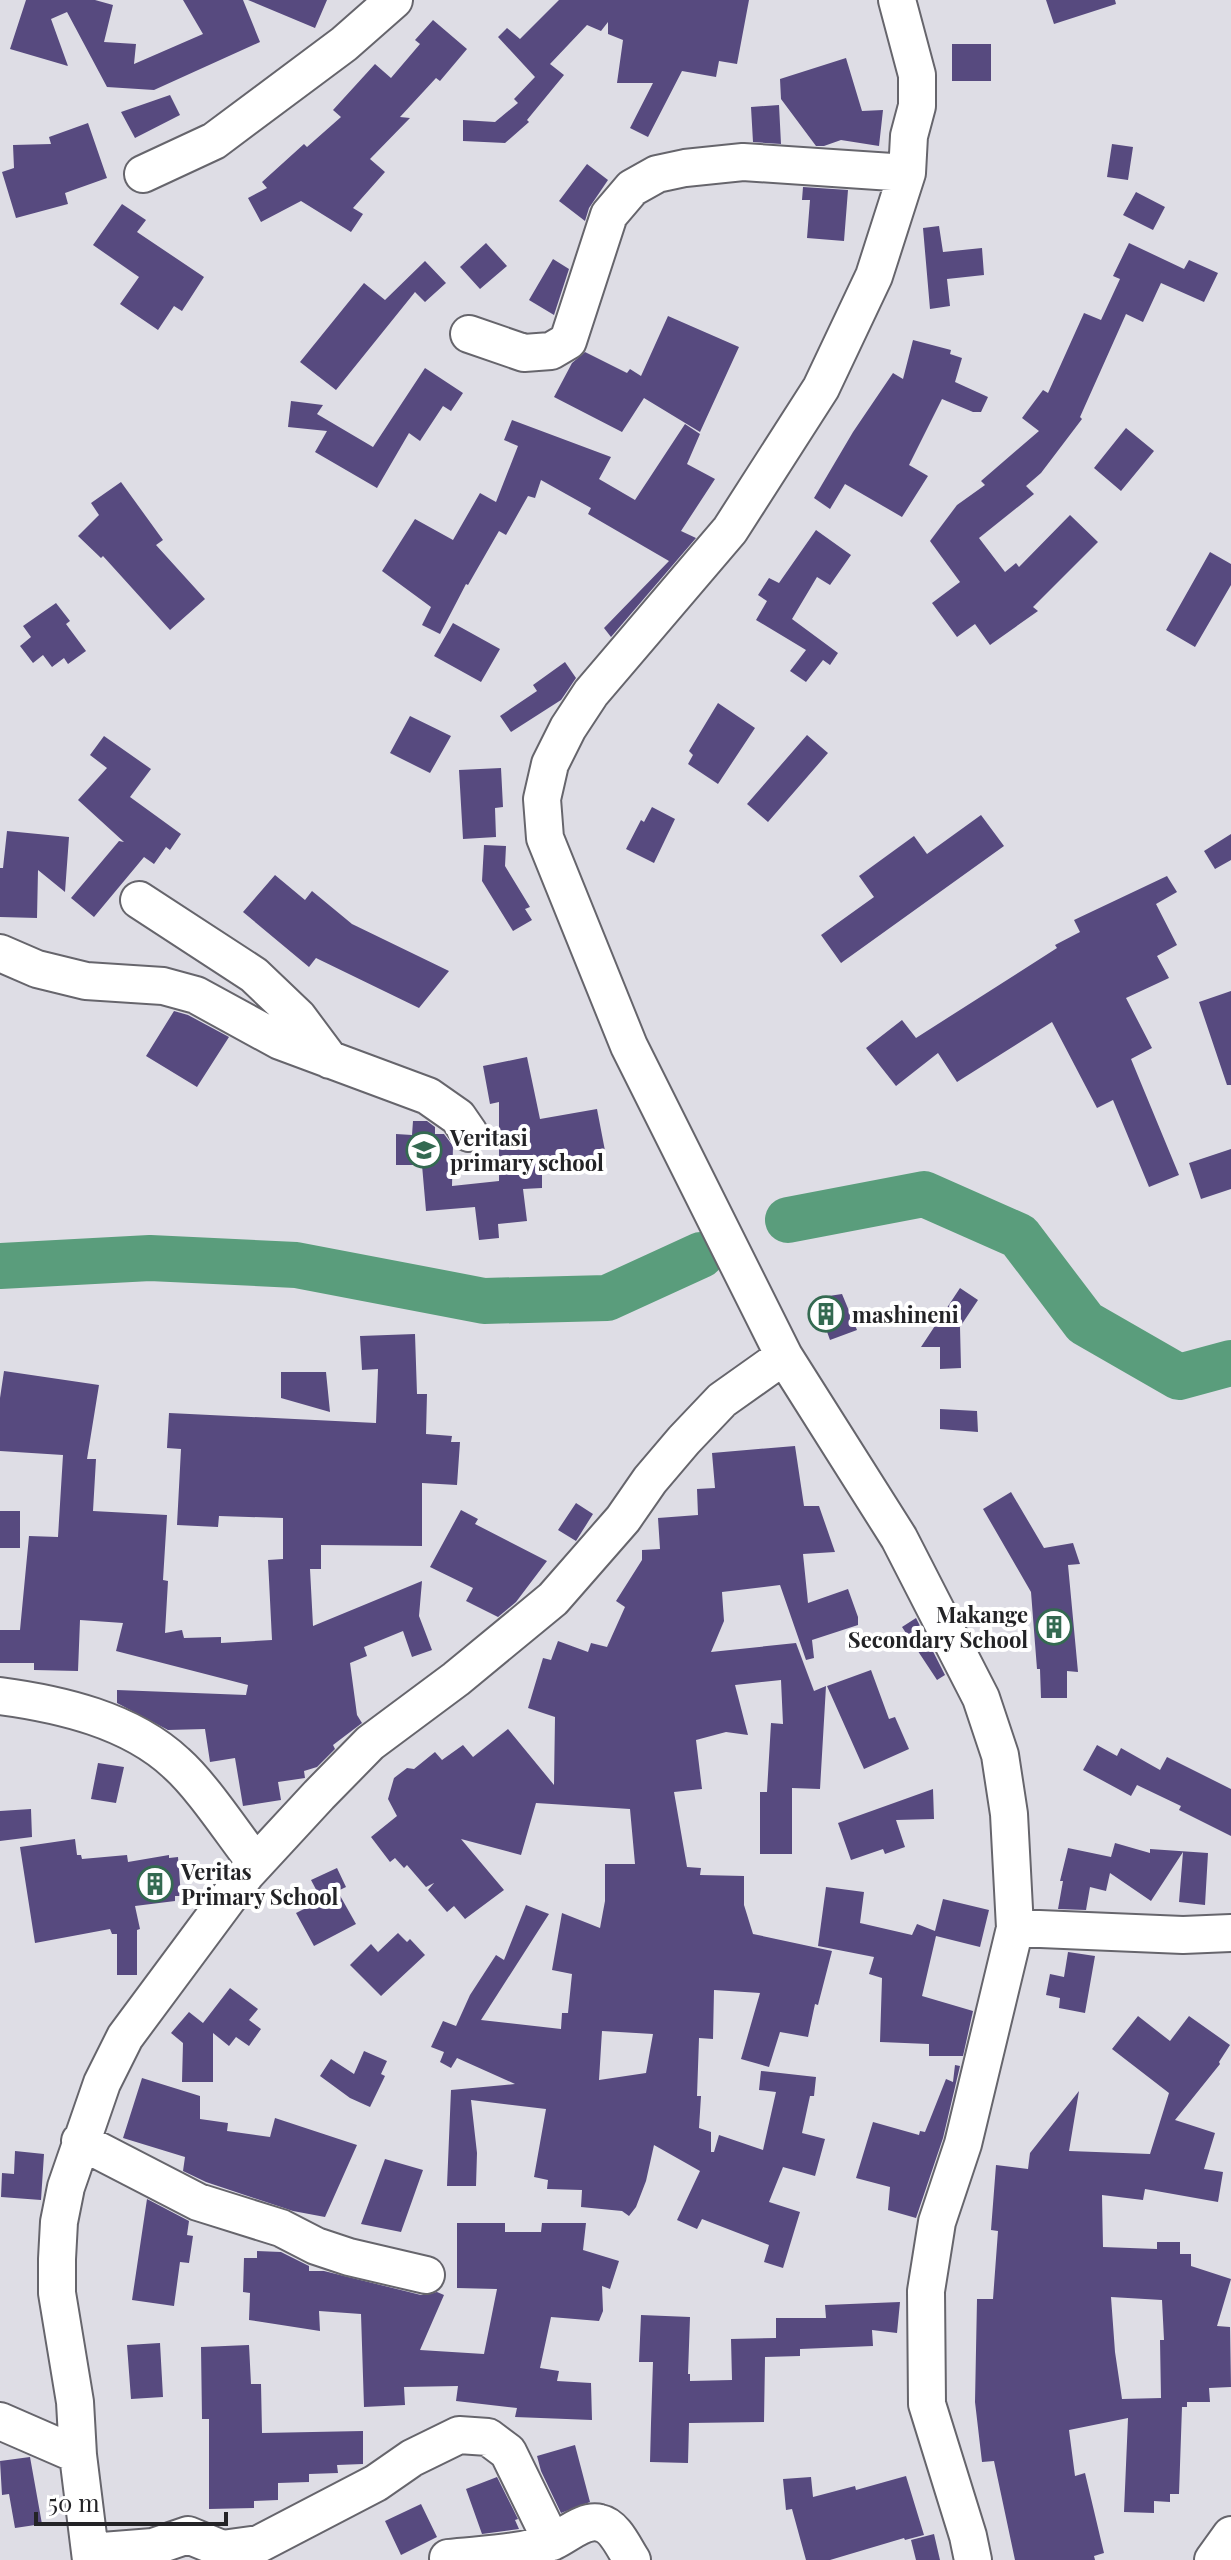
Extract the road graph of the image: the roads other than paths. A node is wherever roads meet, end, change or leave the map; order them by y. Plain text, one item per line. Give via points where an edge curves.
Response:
1 (394, 0) edge
2 (897, 0) edge
3 (907, 173) junction
4 (143, 174) dead end
5 (469, 334) dead end
6 (139, 900) dead end
7 (0, 953) edge
8 (330, 1060) junction
9 (469, 1133) dead end
10 (784, 1356) junction
11 (0, 1696) edge
12 (256, 1863) junction
13 (1015, 1928) junction
14 (1231, 1933) edge
15 (80, 2141) junction
16 (426, 2275) dead end
17 (0, 2421) edge
18 (78, 2455) junction
19 (1231, 2535) edge
20 (552, 2542) junction
21 (91, 2556) edge
22 (448, 2558) dead end
23 (632, 2560) edge
24 (973, 2560) edge
25 (1213, 2560) edge

1 - 4 street via 214,141
2 - 3 street via 917,75
3 - 5 street via 743,162 657,174 632,188 609,215 568,341 551,351 524,353
3 - 10 street via 874,276 821,388 730,530 591,693 550,764 542,799 545,838 629,1046
6 - 8 street via 254,975 298,1017
7 - 8 street via 86,981 163,986 196,995 280,1041
8 - 9 street via 428,1096 458,1117
10 - 12 street via 722,1400 553,1599 370,1743
10 - 13 street via 899,1538 981,1698 1000,1755 1009,1814
11 - 12 street via 83,1714 147,1743 176,1763
12 - 15 street via 125,2037
13 - 14 street
13 - 24 street via 963,2144 937,2222 926,2291 927,2404
15 - 16 street via 198,2202 349,2257
15 - 18 street via 59,2222 57,2259
17 - 18 street
18 - 21 street
19 - 25 street
20 - 21 street via 508,2452 488,2437 459,2435 259,2544 222,2549 188,2535 153,2547
20 - 22 street
20 - 23 street via 584,2524 600,2523 613,2531

